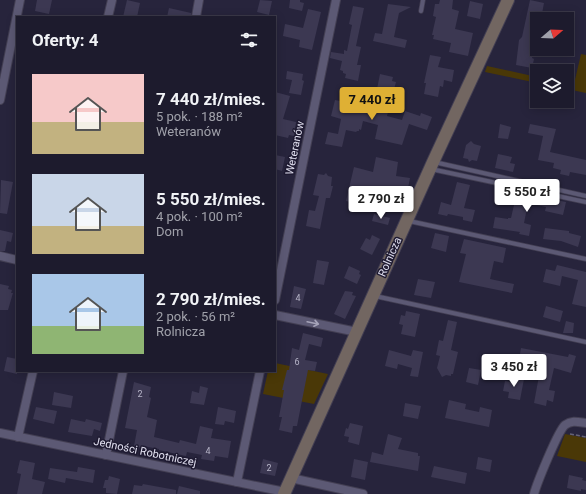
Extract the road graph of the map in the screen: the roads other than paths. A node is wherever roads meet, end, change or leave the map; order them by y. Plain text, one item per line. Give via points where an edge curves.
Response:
1 (20, 0) edge
2 (112, 0) edge
3 (199, 0) edge
4 (336, 0) edge
5 (423, 0) edge
6 (508, 0) edge
7 (421, 12) dead end
8 (17, 16) edge
9 (108, 16) edge
10 (196, 16) edge
11 (16, 20) edge
12 (0, 100) edge
13 (432, 165) junction
14 (586, 196) edge
15 (586, 202) edge
16 (407, 220) junction
17 (0, 256) edge
18 (586, 259) edge
19 (16, 260) edge
20 (276, 295) edge
21 (373, 295) junction
22 (276, 315) edge
23 (357, 332) junction
24 (586, 342) edge
25 (33, 372) edge
26 (123, 372) edge
27 (260, 372) edge
28 (586, 423) edge
29 (0, 433) edge
30 (18, 437) junction
31 (106, 455) junction
32 (291, 478) junction
33 (237, 482) junction
34 (285, 493) edge
35 (363, 494) edge
36 (534, 494) edge

1 - 8 street
2 - 9 street
3 - 10 street
4 - 20 street, Weteranów
5 - 7 lane
6 - 13 street, Rolnicza
11 - 12 street
13 - 14 lane
13 - 15 lane
13 - 16 street, Rolnicza
16 - 18 lane
16 - 21 street, Rolnicza
17 - 19 street
21 - 23 street, Rolnicza
21 - 24 lane
22 -> 23 street
23 - 32 street, Rolnicza
25 - 30 street
26 - 31 street
27 - 33 street
28 - 36 street via 575,421 567,424 558,434
29 - 30 street, Jedności Robotniczej
30 - 31 street, Jedności Robotniczej
31 - 33 street, Jedności Robotniczej
32 - 34 street, Rolnicza
32 - 35 street
33 - 34 street, Jedności Robotniczej

